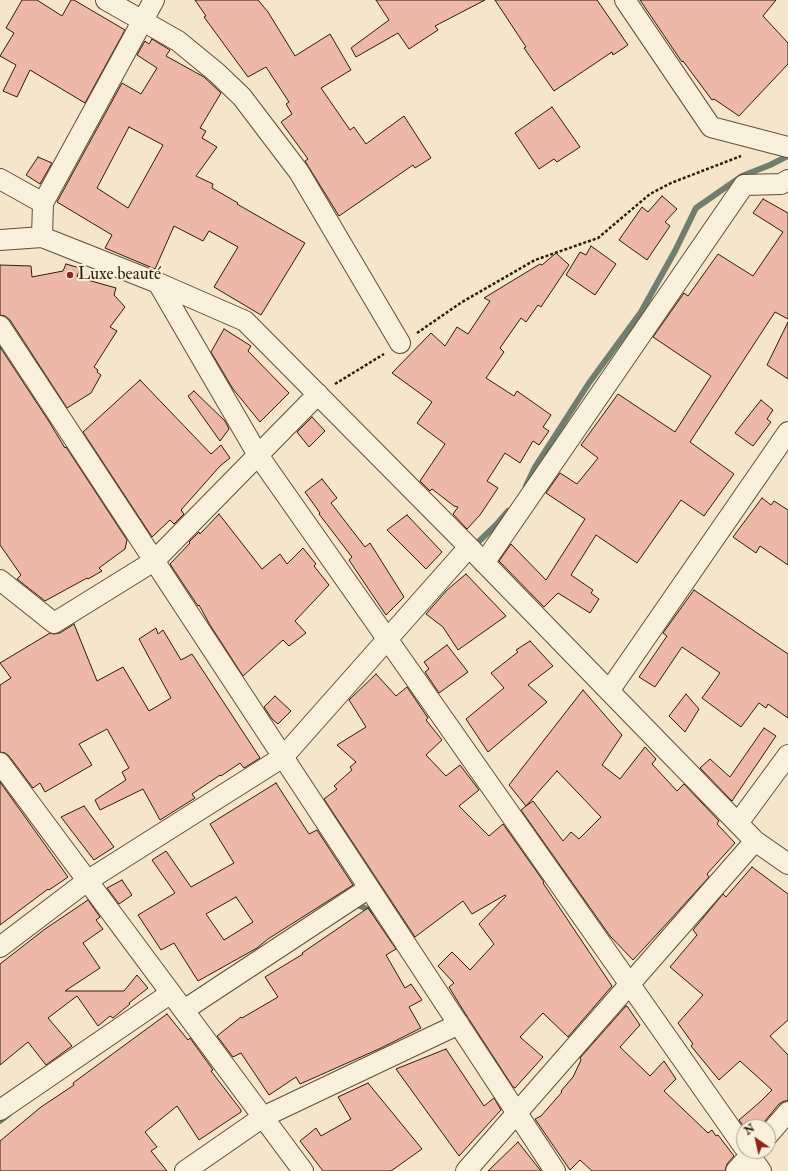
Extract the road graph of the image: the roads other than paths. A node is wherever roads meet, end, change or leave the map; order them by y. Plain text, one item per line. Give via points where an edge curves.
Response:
1 (106, 0) edge
2 (154, 0) edge
3 (625, 0) edge
4 (143, 21) junction
5 (780, 144) edge
6 (0, 179) edge
7 (786, 185) edge
8 (43, 204) junction
9 (42, 237) junction
10 (0, 240) edge
11 (158, 283) junction
12 (0, 326) edge
13 (400, 344) road end
14 (318, 394) junction
15 (788, 432) edge
16 (258, 455) junction
17 (469, 548) junction
18 (154, 561) junction
19 (484, 563) junction
20 (0, 580) edge
21 (388, 639) junction
22 (609, 691) junction
23 (788, 755) edge
24 (283, 757) junction
25 (0, 763) edge
26 (738, 823) junction
27 (755, 841) junction
28 (788, 864) edge
29 (87, 880) junction
30 (369, 888) junction
31 (0, 947) edge
32 (629, 984) junction
33 (171, 993) junction
34 (184, 1010) junction
35 (460, 1024) junction
36 (0, 1110) edge
37 (788, 1112) edge
38 (517, 1113) junction
39 (263, 1117) junction
40 (776, 1126) edge
41 (736, 1134) edge
42 (747, 1159) edge
43 (185, 1171) edge
44 (304, 1171) edge
45 (466, 1171) edge
46 (556, 1171) edge
47 (736, 1171) edge

1 - 4 street
2 - 4 street
3 - 5 street via 711,127
4 - 8 street
4 - 13 street via 178,40 242,97 298,172
6 - 8 street
7 - 19 street via 744,185
8 - 9 street
9 - 10 street
9 - 11 street
11 - 14 street via 245,321
11 - 16 street
12 - 18 street
14 - 16 street
14 - 17 street
15 - 22 street
16 - 18 street
16 - 21 street
17 - 19 street
17 - 21 street
18 - 20 street via 54,623
18 - 24 street
19 - 22 street
21 - 24 street
21 - 32 street
22 - 26 street
23 - 26 street
24 - 29 street
24 - 30 street
25 - 29 street
26 - 27 street
27 - 28 street
27 - 32 street
29 - 31 street
29 - 33 street
30 - 34 street
30 - 35 street
32 - 38 street
32 - 41 street
33 - 34 street
33 - 36 street
34 - 39 street
35 - 38 street
35 - 39 street
37 - 40 street
38 - 45 street
38 - 46 street
39 - 43 street
39 - 44 street
42 - 47 street

